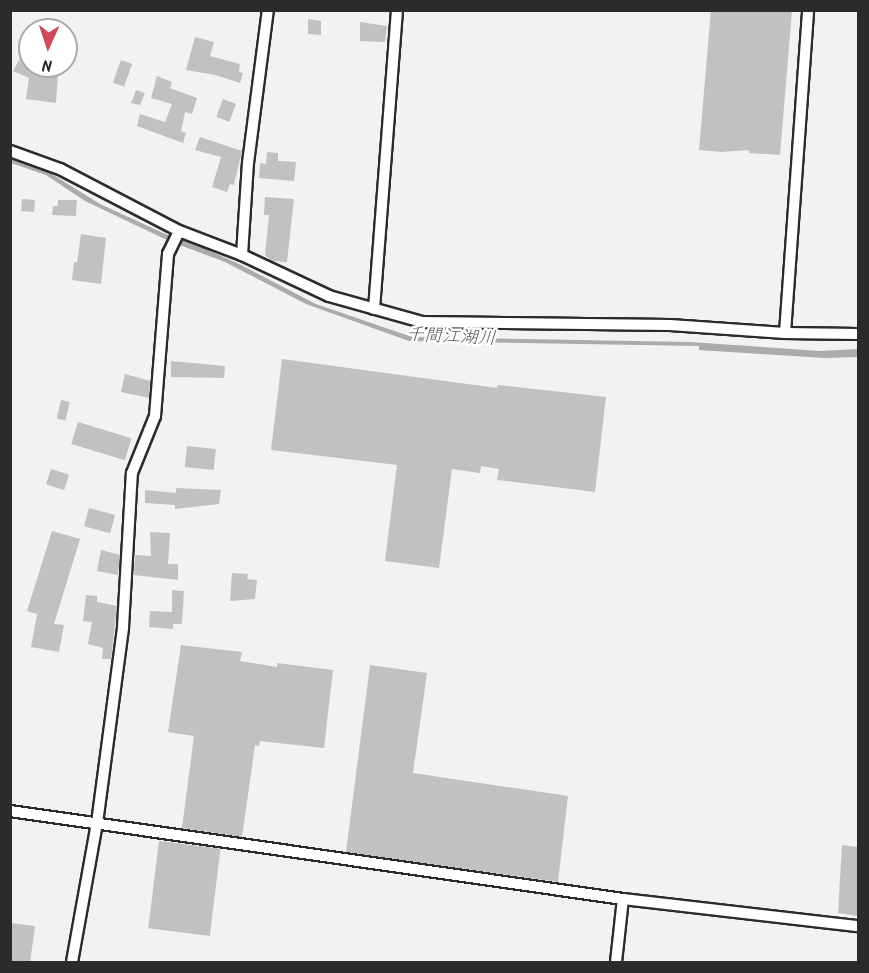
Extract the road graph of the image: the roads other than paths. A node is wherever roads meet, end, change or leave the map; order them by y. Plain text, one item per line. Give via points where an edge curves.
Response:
1 (268, 10) edge
2 (397, 10) edge
3 (808, 10) edge
4 (10, 151) edge
5 (178, 231) junction
6 (242, 255) junction
7 (374, 309) junction
8 (785, 333) junction
9 (858, 334) edge
10 (10, 811) edge
11 (97, 823) junction
12 (624, 899) junction
13 (858, 926) edge
14 (72, 963) edge
15 (616, 963) edge

1 - 6 street via 248,163
2 - 7 street
3 - 8 street
4 - 5 street via 60,169
5 - 6 street
5 - 11 street via 168,254 155,416 132,472 123,627
6 - 7 street via 329,296
7 - 8 street via 422,322 670,325
8 - 9 street
10 - 11 street
11 - 12 street
11 - 14 street
12 - 13 street
12 - 15 street

